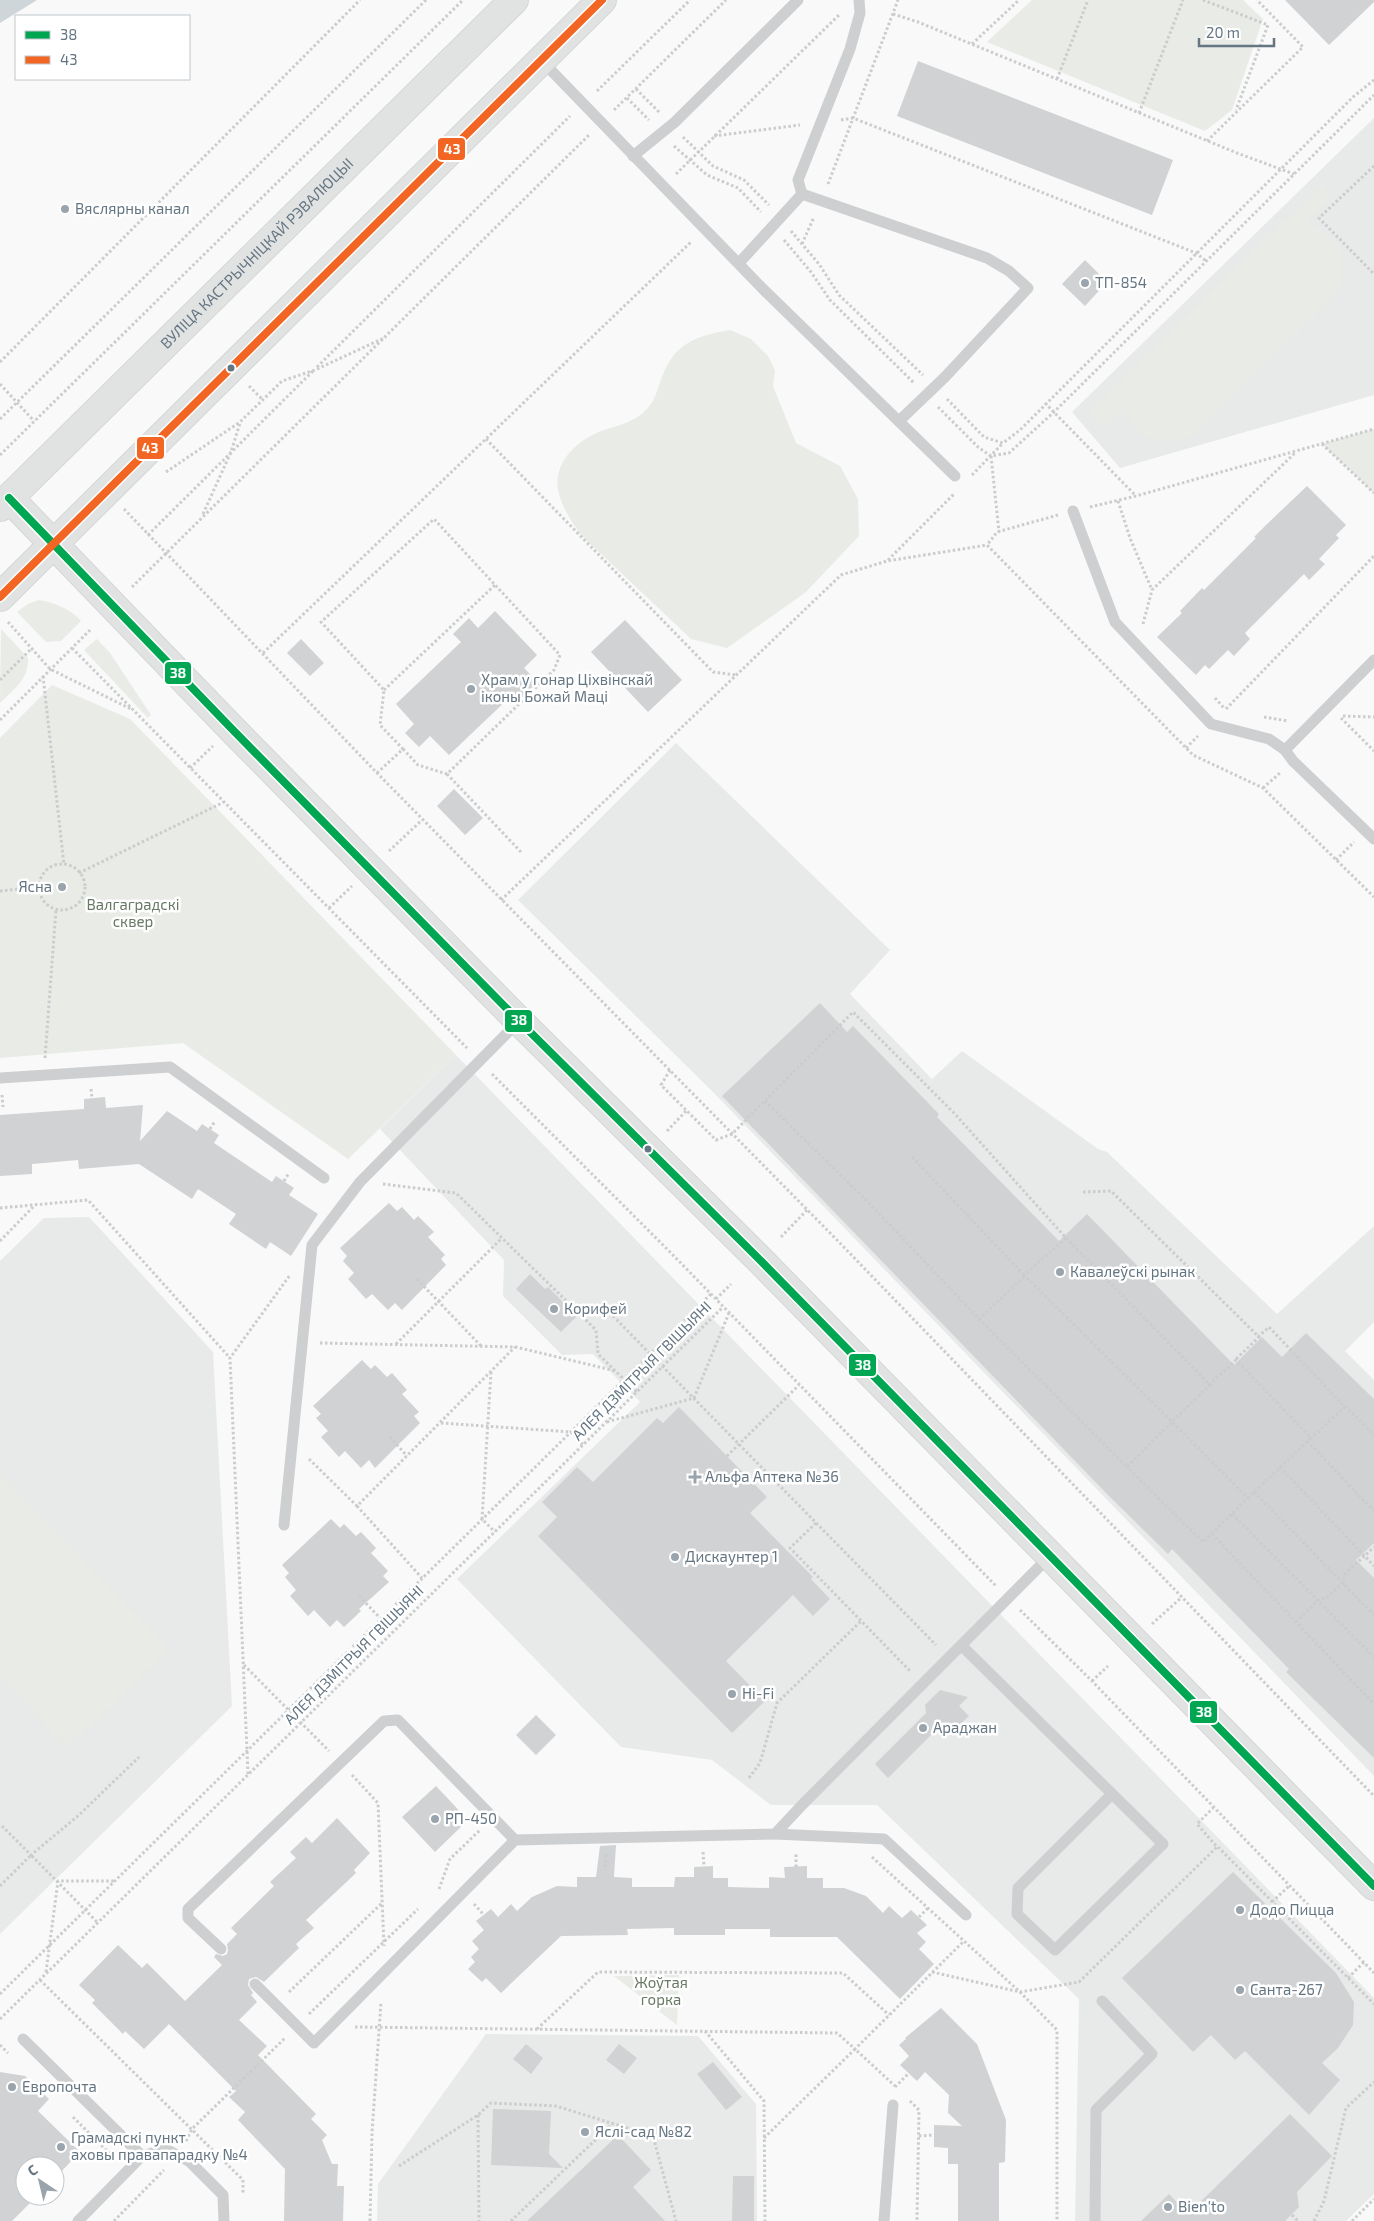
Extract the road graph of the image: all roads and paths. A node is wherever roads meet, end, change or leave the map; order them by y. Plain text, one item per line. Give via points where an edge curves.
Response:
1 (360, 0) edge
2 (426, 0) edge
3 (463, 0) edge
4 (514, 0) edge
5 (602, 0) edge
6 (690, 0) edge
7 (726, 0) edge
8 (798, 0) edge
9 (859, 0) edge
10 (898, 0) edge
11 (1019, 0) edge
12 (1088, 0) edge
13 (1183, 0) edge
14 (1203, 0) edge
15 (1257, 0) edge
16 (841, 14) dead end
17 (893, 14) junction
18 (1274, 18) junction
19 (1268, 25) junction
20 (971, 44) junction
21 (540, 60) junction
22 (1057, 79) junction
23 (583, 104) junction
24 (1139, 113) junction
25 (1235, 113) junction
26 (853, 118) junction
27 (821, 122) junction
28 (601, 123) junction
29 (714, 136) junction
30 (1207, 141) junction
31 (633, 156) junction
32 (1374, 166) edge
33 (1294, 174) dead end
34 (662, 186) junction
35 (802, 194) junction
36 (821, 201) junction
37 (704, 230) junction
38 (802, 244) dead end
39 (1206, 261) dead end
40 (739, 263) junction
41 (1374, 274) edge
42 (386, 337) junction
43 (0, 362) edge
44 (315, 370) junction
45 (0, 384) edge
46 (17, 401) junction
47 (1045, 403) dead end
48 (0, 419) edge
49 (34, 421) junction
50 (898, 421) junction
51 (240, 422) junction
52 (1374, 429) edge
53 (486, 439) junction
54 (1002, 442) dead end
55 (1322, 444) junction
56 (231, 452) junction
57 (1295, 452) junction
58 (0, 455) edge
59 (991, 456) junction
60 (161, 475) dead end
61 (955, 476) dead end
62 (970, 477) dead end
63 (956, 491) dead end
64 (1374, 493) edge
65 (1136, 496) junction
66 (1118, 501) junction
67 (4, 503) edge
68 (130, 504) dead end
69 (1074, 511) joint
70 (202, 517) junction
71 (1000, 532) dead end
72 (148, 534) junction
73 (54, 545) junction
74 (987, 545) dead end
75 (167, 552) junction
76 (1374, 556) edge
77 (887, 562) junction
78 (495, 584) junction
79 (132, 587) dead end
80 (1152, 590) junction
81 (4, 610) edge
82 (1142, 626) dead end
83 (90, 630) dead end
84 (32, 648) junction
85 (72, 648) junction
86 (263, 653) junction
87 (1374, 660) edge
88 (50, 669) junction
89 (736, 675) junction
90 (43, 676) junction
91 (0, 680) edge
92 (384, 690) junction
93 (1212, 695) dead end
94 (1226, 709) junction
95 (134, 710) junction
96 (1345, 710) dead end
97 (1235, 711) dead end
98 (1262, 716) dead end
99 (1339, 716) junction
100 (1374, 717) edge
101 (0, 720) edge
102 (1315, 721) junction
103 (1211, 724) junction
104 (1186, 748) dead end
105 (403, 749) junction
106 (1285, 750) junction
107 (1374, 751) edge
108 (377, 773) junction
109 (447, 774) junction
110 (224, 802) junction
111 (1374, 839) edge
112 (520, 852) dead end
113 (64, 865) junction
114 (79, 873) junction
115 (38, 887) junction
116 (0, 891) edge
117 (501, 900) junction
118 (56, 909) junction
119 (519, 1020) junction
120 (480, 1061) junction
121 (670, 1070) junction
122 (44, 1075) junction
123 (0, 1078) edge
124 (100, 1086) dead end
125 (82, 1088) dead end
126 (10, 1094) dead end
127 (1, 1095) edge
128 (765, 1101) junction
129 (3, 1107) dead end
130 (732, 1134) junction
131 (912, 1158) dead end
132 (324, 1178) dead end
133 (360, 1182) junction
134 (1083, 1192) dead end
135 (36, 1205) junction
136 (0, 1208) edge
137 (807, 1210) junction
138 (781, 1237) dead end
139 (502, 1238) junction
140 (1066, 1238) junction
141 (0, 1241) edge
142 (312, 1245) junction
143 (1024, 1275) junction
144 (417, 1279) dead end
145 (731, 1284) dead end
146 (711, 1294) junction
147 (716, 1299) junction
148 (438, 1301) junction
149 (723, 1307) junction
150 (729, 1312) junction
151 (613, 1316) dead end
152 (979, 1319) junction
153 (1256, 1339) junction
154 (302, 1342) junction
155 (395, 1344) junction
156 (482, 1346) junction
157 (516, 1347) junction
158 (650, 1354) junction
159 (230, 1358) junction
160 (1234, 1361) junction
161 (663, 1366) junction
162 (491, 1372) junction
163 (616, 1372) junction
164 (624, 1379) junction
165 (798, 1385) junction
166 (1210, 1385) junction
167 (637, 1392) junction
168 (694, 1398) junction
169 (1345, 1406) junction
170 (606, 1422) junction
171 (1172, 1422) junction
172 (440, 1423) junction
173 (488, 1426) junction
174 (570, 1432) junction
175 (1374, 1435) edge
176 (390, 1437) dead end
177 (1311, 1438) junction
178 (1307, 1441) junction
179 (292, 1442) junction
180 (739, 1444) junction
181 (583, 1445) junction
182 (407, 1456) junction
183 (727, 1456) dead end
184 (1128, 1467) junction
185 (1280, 1467) junction
186 (1254, 1492) junction
187 (1248, 1498) junction
188 (357, 1506) junction
189 (1374, 1511) edge
190 (1232, 1514) junction
191 (482, 1519) junction
192 (816, 1523) junction
193 (284, 1524) dead end
194 (495, 1532) junction
195 (1212, 1534) junction
196 (1374, 1547) edge
197 (1051, 1555) junction
198 (1364, 1556) junction
199 (1374, 1566) edge
200 (422, 1578) junction
201 (1342, 1583) junction
202 (359, 1596) dead end
203 (1182, 1596) junction
204 (1009, 1599) junction
205 (1318, 1600) junction
206 (1374, 1615) edge
207 (381, 1618) junction
208 (861, 1621) junction
209 (1296, 1622) junction
210 (1152, 1624) dead end
211 (962, 1646) junction
212 (1374, 1657) edge
213 (949, 1658) junction
214 (244, 1665) junction
215 (1108, 1666) dead end
216 (1092, 1681) junction
217 (923, 1684) junction
218 (1374, 1704) edge
219 (289, 1709) junction
220 (302, 1722) junction
221 (248, 1750) junction
222 (139, 1757) dead end
223 (340, 1763) junction
224 (248, 1774) junction
225 (749, 1778) dead end
226 (1112, 1794) junction
227 (1374, 1796) edge
228 (1213, 1808) junction
229 (2, 1826) dead end
230 (775, 1834) junction
231 (515, 1840) junction
232 (1217, 1847) junction
233 (606, 1852) dead end
234 (694, 1852) dead end
235 (703, 1852) junction
236 (713, 1852) dead end
237 (787, 1852) dead end
238 (796, 1852) junction
239 (805, 1852) dead end
240 (867, 1852) dead end
241 (31, 1855) junction
242 (704, 1866) dead end
243 (606, 1867) dead end
244 (796, 1867) dead end
245 (58, 1881) junction
246 (115, 1881) junction
247 (0, 1886) edge
248 (1289, 1886) junction
249 (1374, 1886) edge
250 (471, 1901) dead end
251 (382, 1902) junction
252 (1272, 1902) junction
253 (928, 1908) junction
254 (85, 1910) junction
255 (484, 1915) dead end
256 (966, 1915) dead end
257 (919, 1918) dead end
258 (98, 1923) junction
259 (964, 1941) junction
260 (49, 1946) junction
261 (221, 1950) dead end
262 (1364, 1962) junction
263 (932, 1972) junction
264 (46, 1973) junction
265 (1374, 1973) edge
266 (382, 1974) junction
267 (1348, 1978) junction
268 (40, 1980) junction
269 (256, 1984) dead end
270 (1020, 1992) junction
271 (0, 1994) edge
272 (1102, 2001) dead end
273 (1374, 2004) edge
274 (276, 2005) junction
275 (889, 2015) junction
276 (0, 2019) edge
277 (330, 2027) junction
278 (379, 2027) junction
279 (537, 2029) junction
280 (705, 2031) junction
281 (23, 2040) dead end
282 (855, 2049) junction
283 (908, 2073) dead end
284 (1374, 2082) edge
285 (895, 2087) junction
286 (901, 2092) dead end
287 (907, 2098) dead end
288 (893, 2105) dead end
289 (478, 2115) junction
290 (613, 2123) junction
291 (192, 2129) dead end
292 (919, 2136) junction
293 (934, 2136) dead end
294 (764, 2138) junction
295 (142, 2156) junction
296 (399, 2166) dead end
297 (1374, 2199) edge
298 (1292, 2215) dead end
299 (78, 2221) edge
300 (224, 2221) edge
301 (370, 2221) edge
302 (479, 2221) edge
303 (511, 2221) edge
304 (676, 2221) edge
305 (766, 2221) edge
306 (884, 2221) edge
307 (917, 2221) edge
308 (1057, 2221) edge
309 (1094, 2221) edge
310 (1298, 2221) edge
311 (1314, 2221) edge
312 (1352, 2221) edge

1 - 43 path
2 - 46 path
3 - 49 path
4 - 67 main road, ВУЛІЦА КАСТРЫЧНІЦКАЙ РЭВАЛЮЦЫІ
5 - 21 main road
6 - 23 path
7 - 28 path
8 - 31 lane via 676,122
9 - 27 lane via 860,13 850,50
10 - 17 path
11 - 20 path
12 - 22 path
13 - 24 path
14 - 19 path
15 - 18 path
16 - 29 path
17 - 20 path
17 - 26 path
18 - 19 path
18 - 25 path via 1302,48
19 - 25 path
20 - 22 path
21 - 23 lane
21 - 73 main road
22 - 24 path
23 - 28 lane
23 - 44 path
24 - 30 path
25 - 30 path
26 - 27 path
26 - 36 path
26 - 39 path via 1196,253
27 - 29 path
27 - 35 lane via 798,180
28 - 31 lane
28 - 42 path
29 - 34 path
30 - 33 path
31 - 34 lane
32 - 41 path via 1319,218
34 - 37 lane
35 - 36 lane
35 - 40 lane
36 - 38 path
36 - 50 lane via 987,258 1028,288 945,377
37 - 40 lane
37 - 53 path
40 - 50 lane
42 - 44 path
42 - 70 path
44 - 51 path via 282,381
44 - 56 path
45 - 46 path
46 - 48 path
46 - 49 path
47 - 65 path
49 - 58 path
50 - 61 lane
51 - 56 path
51 - 60 path
52 - 55 path
53 - 86 path
53 - 89 path via 713,672
54 - 59 path
55 - 57 path
55 - 64 path
56 - 70 path
56 - 72 path
57 - 65 path
57 - 80 path
59 - 62 path
59 - 71 path
63 - 77 path
65 - 66 path
66 - 69 path
66 - 80 path
67 - 73 main road
68 - 72 path via 124,510
69 - 103 lane via 1115,622
70 - 75 path
72 - 75 path
73 - 81 main road
73 - 119 main road
74 - 77 path
75 - 79 path
75 - 86 path
76 - 94 path
77 - 89 path via 841,575
78 - 92 path
78 - 92 path via 434,519 322,622
78 - 109 path via 560,655 554,670
80 - 82 path
81 - 84 path
83 - 85 path
84 - 88 path
84 - 91 path
85 - 88 path
85 - 95 path
86 - 108 path
87 - 102 lane
88 - 90 path
88 - 95 path
89 - 117 path
90 - 101 path
90 - 113 path
92 - 105 path via 380,725
93 - 94 path
94 - 97 path
94 - 103 path
95 - 110 path
96 - 99 path
98 - 102 path via 1290,722
99 - 100 path
99 - 107 path
102 - 106 lane
103 - 104 path
103 - 106 lane via 1269,739
105 - 108 path
105 - 109 path via 418,765
106 - 111 lane
108 - 117 path
109 - 112 path
110 - 114 path
110 - 120 path
113 - 114 path
113 - 115 path via 55,865 47,870
114 - 118 path via 84,881 82,898 68,909
115 - 116 path
115 - 118 path via 44,902
117 - 121 path
118 - 122 path
119 - 120 lane
119 - 197 main road
120 - 133 lane
120 - 146 path
121 - 130 path
121 - 130 path via 661,1085 716,1140
122 - 123 lane
122 - 132 lane via 170,1067
124 - 125 path
126 - 127 path
127 - 129 path
128 - 130 path
128 - 140 path via 853,1012 954,1113
128 - 152 path via 868,1202
130 - 137 path
131 - 143 path
133 - 139 path via 456,1193
133 - 142 lane
134 - 153 path via 1111,1191 1259,1337
135 - 136 path
135 - 141 path
135 - 159 path via 88,1200
137 - 138 path
137 - 203 path
139 - 148 path
139 - 163 path via 596,1330 598,1354
140 - 143 path
140 - 166 path
142 - 154 lane
142 - 159 path
143 - 152 path
143 - 171 path
144 - 148 path
145 - 147 path
146 - 147 path
146 - 158 path, АЛЕЯ ДЗМІТРЫЯ ГВІШЫЯНІ
147 - 149 path
148 - 155 path
148 - 156 path
149 - 150 path
149 - 161 path, АЛЕЯ ДЗМІТРЫЯ ГВІШЫЯНІ
150 - 165 path
150 - 168 path
151 - 158 path
152 - 184 path
153 - 160 path
153 - 169 path via 1269,1327
154 - 155 path
154 - 179 lane
155 - 156 path
156 - 157 path
157 - 162 path
157 - 163 path
158 - 161 path
158 - 164 path, АЛЕЯ ДЗМІТРЫЯ ГВІШЫЯНІ
159 - 214 path
160 - 166 path
160 - 177 path
161 - 167 path, АЛЕЯ ДЗМІТРЫЯ ГВІШЫЯНІ
161 - 168 path
162 - 172 path
162 - 173 path
163 - 164 path
164 - 167 path
164 - 174 path, АЛЕЯ ДЗМІТРЫЯ ГВІШЫЯНІ
165 - 180 path
165 - 204 path
166 - 171 path
167 - 170 path, АЛЕЯ ДЗМІТРЫЯ ГВІШЫЯНІ
168 - 170 path
168 - 180 path
169 - 175 path
169 - 177 path
170 - 181 path, АЛЕЯ ДЗМІТРЫЯ ГВІШЫЯНІ
171 - 184 path
171 - 187 path
172 - 173 path
172 - 182 path
173 - 174 path
173 - 191 path
174 - 181 path
174 - 191 path, АЛЕЯ ДЗМІТРЫЯ ГВІШЫЯНІ
176 - 182 path
177 - 178 path
178 - 185 path
178 - 189 path
179 - 188 path
179 - 193 lane
180 - 183 path
180 - 192 path
181 - 194 path, АЛЕЯ ДЗМІТРЫЯ ГВІШЫЯНІ
182 - 188 path
184 - 195 path via 1203,1542
185 - 186 path
185 - 198 path
186 - 187 path
186 - 201 path
187 - 190 path
188 - 200 path
190 - 195 path
190 - 205 path
191 - 194 path
191 - 200 path, АЛЕЯ ДЗМІТРЫЯ ГВІШЫЯНІ
192 - 208 path via 790,1548
192 - 213 path
194 - 220 path, АЛЕЯ ДЗМІТРЫЯ ГВІШЫЯНІ
195 - 209 path
196 - 198 path
197 - 204 lane
197 - 249 main road
198 - 199 path
198 - 201 path via 1345,1574
200 - 207 path, АЛЕЯ ДЗМІТРЫЯ ГВІШЫЯНІ
201 - 205 path via 1327,1597
201 - 206 path
202 - 207 path
203 - 210 path
203 - 227 path
204 - 211 lane
204 - 216 path
205 - 209 path
205 - 212 path
207 - 219 path, АЛЕЯ ДЗМІТРЫЯ ГВІШЫЯНІ
208 - 217 path
208 - 225 path via 778,1703 760,1762
209 - 218 path
211 - 213 lane
211 - 226 lane
213 - 217 lane
214 - 219 path
214 - 221 path
215 - 216 path
216 - 228 path
217 - 230 lane
219 - 220 path
219 - 221 path, АЛЕЯ ДЗМІТРЫЯ ГВІШЫЯНІ
220 - 223 path
220 - 224 path, АЛЕЯ ДЗМІТРЫЯ ГВІШЫЯНІ
221 - 224 path
221 - 246 path, АЛЕЯ ДЗМІТРЫЯ ГВІШЫЯНІ
222 - 241 path via 79,1815
223 - 231 lane via 384,1721 398,1720
223 - 251 path via 378,1803
223 - 261 lane via 188,1909 188,1918
224 - 258 path, АЛЕЯ ДЗМІТРЫЯ ГВІШЫЯНІ
226 - 226 lane via 1018,1888 1017,1914 1055,1950 1163,1844
228 - 232 path via 1197,1824
228 - 248 path
229 - 241 path
230 - 231 lane
230 - 256 lane via 884,1839
231 - 266 lane
232 - 252 path
232 - 270 path via 1079,1982
233 - 243 path
234 - 235 path
235 - 236 path
235 - 242 path
237 - 238 path
238 - 239 path
238 - 244 path
240 - 253 path
241 - 245 path
241 - 247 path
245 - 246 path
245 - 254 path
245 - 260 path
246 - 254 path, АЛЕЯ ДЗМІТРЫЯ ГВІШЫЯНІ
248 - 252 path
248 - 262 path
250 - 255 path
251 - 266 path
251 - 274 path
252 - 267 path
253 - 257 path
253 - 259 path
254 - 258 path
254 - 260 path, АЛЕЯ ДЗМІТРЫЯ ГВІШЫЯНІ
258 - 264 path, АЛЕЯ ДЗМІТРЫЯ ГВІШЫЯНІ
259 - 263 path
259 - 270 path
260 - 264 path
260 - 271 path, АЛЕЯ ДЗМІТРЫЯ ГВІШЫЯНІ
262 - 265 path
262 - 267 path
263 - 270 path
263 - 275 path
264 - 268 path, АЛЕЯ ДЗМІТРЫЯ ГВІШЫЯНІ
266 - 277 lane
266 - 278 path
267 - 273 path
268 - 276 path, АЛЕЯ ДЗМІТРЫЯ ГВІШЫЯНІ
268 - 291 path
269 - 274 lane
270 - 308 path via 1057,2030
272 - 309 lane via 1152,2054 1096,2110
274 - 277 lane via 314,2043
275 - 279 path via 843,1973 598,1972
275 - 282 path
277 - 278 path
278 - 279 path
278 - 301 path
279 - 280 path
280 - 282 path via 838,2033
280 - 294 path via 764,2101
281 - 295 lane
282 - 285 path
282 - 294 path
283 - 285 path
284 - 311 path via 1346,2108 1324,2201
285 - 286 path
287 - 292 path via 919,2110
288 - 306 lane
289 - 290 path via 491,2103 556,2106
289 - 296 path
289 - 302 path
290 - 303 path
290 - 304 path via 653,2136
292 - 293 path
292 - 307 path
294 - 305 path
295 - 299 lane
295 - 300 lane via 166,2149 190,2162 223,2195
297 - 312 path
298 - 310 path

